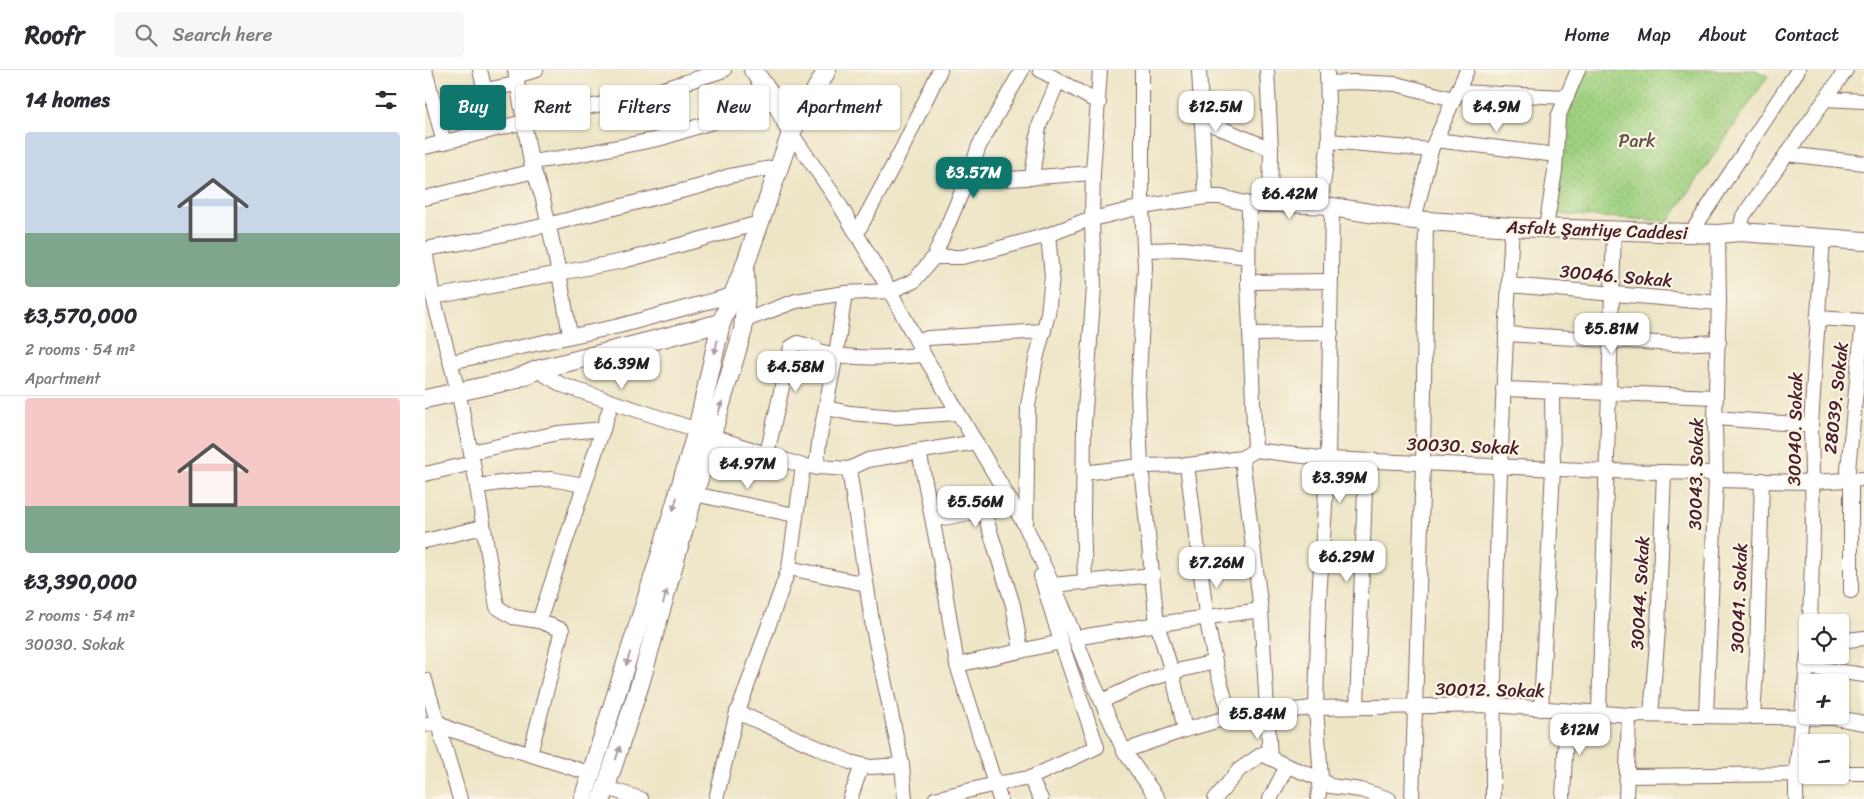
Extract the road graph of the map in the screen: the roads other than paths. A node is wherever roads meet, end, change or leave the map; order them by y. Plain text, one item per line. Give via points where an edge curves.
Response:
1 (425, 70) edge
2 (480, 70) edge
3 (536, 70) edge
4 (724, 70) edge
5 (753, 70) edge
6 (827, 70) edge
7 (940, 70) edge
8 (1022, 70) edge
9 (1040, 70) edge
10 (1100, 70) edge
11 (1142, 70) edge
12 (1199, 70) edge
13 (1267, 70) edge
14 (1467, 70) edge
15 (1577, 70) edge
16 (1845, 70) edge
17 (1795, 71) edge
18 (516, 77) edge
19 (1327, 77) edge
20 (1057, 81) junction
21 (1456, 95) junction
22 (1566, 97) junction
23 (1825, 99) junction
24 (1864, 101) edge
25 (776, 102) junction
26 (1099, 103) junction
27 (590, 107) edge
28 (516, 120) edge
29 (1201, 120) junction
30 (526, 130) edge
31 (791, 133) junction
32 (1329, 141) junction
33 (444, 143) junction
34 (1433, 145) junction
35 (425, 147) edge
36 (1271, 149) junction
37 (1786, 154) junction
38 (1555, 155) junction
39 (1864, 164) edge
40 (533, 166) junction
41 (781, 166) junction
42 (1093, 173) junction
43 (969, 174) junction
44 (1032, 178) junction
45 (425, 198) edge
46 (1206, 198) junction
47 (1249, 204) junction
48 (1270, 205) junction
49 (1326, 206) junction
50 (1142, 207) junction
51 (1092, 219) junction
52 (1420, 220) junction
53 (759, 223) junction
54 (547, 225) junction
55 (1512, 227) junction
56 (1546, 228) junction
57 (1614, 230) junction
58 (1740, 232) junction
59 (857, 233) junction
60 (1691, 233) junction
61 (1718, 234) junction
62 (1049, 235) junction
63 (1823, 237) junction
64 (1864, 240) edge
65 (425, 249) edge
66 (1145, 250) junction
67 (934, 257) junction
68 (1248, 257) junction
69 (744, 268) junction
70 (559, 273) junction
71 (1331, 281) junction
72 (1248, 282) junction
73 (1509, 285) junction
74 (890, 291) junction
75 (845, 293) junction
76 (1613, 294) junction
77 (733, 295) junction
78 (433, 298) junction
79 (1719, 303) junction
80 (1817, 318) junction
81 (743, 321) junction
82 (1863, 321) edge
83 (721, 322) junction
84 (1044, 331) junction
85 (1331, 333) junction
86 (1250, 334) junction
87 (1506, 334) junction
88 (570, 335) junction
89 (1611, 340) junction
90 (917, 341) junction
91 (1719, 342) junction
92 (836, 355) junction
93 (924, 355) junction
94 (451, 362) junction
95 (537, 370) junction
96 (1503, 390) junction
97 (459, 391) junction
98 (1552, 392) junction
99 (1609, 393) junction
100 (1716, 397) junction
101 (425, 399) edge
102 (612, 402) junction
103 (826, 408) junction
104 (958, 413) junction
105 (1715, 418) junction
106 (1811, 425) junction
107 (603, 429) junction
108 (704, 433) junction
109 (975, 442) junction
110 (1255, 450) junction
111 (919, 451) junction
112 (767, 454) junction
113 (472, 457) junction
114 (1242, 458) junction
115 (1328, 459) junction
116 (1366, 461) junction
117 (1423, 464) junction
118 (1187, 465) junction
119 (1141, 466) junction
120 (809, 467) junction
121 (1499, 467) junction
122 (849, 468) junction
123 (1553, 469) junction
124 (1607, 471) junction
125 (1663, 472) junction
126 (1083, 473) junction
127 (425, 474) edge
128 (1854, 479) edge
129 (1716, 480) junction
130 (1762, 480) junction
131 (1812, 482) junction
132 (584, 485) junction
133 (478, 486) junction
134 (694, 494) junction
135 (1012, 505) junction
136 (984, 512) junction
137 (795, 515) junction
138 (933, 520) junction
139 (483, 527) junction
140 (1027, 527) junction
141 (425, 541) edge
142 (1039, 555) junction
143 (789, 568) junction
144 (1153, 575) junction
145 (1085, 583) junction
146 (866, 584) junction
147 (1053, 585) junction
148 (1851, 591) dead end
149 (1261, 610) junction
150 (1810, 614) edge
151 (1206, 617) junction
152 (539, 621) junction
153 (1157, 624) junction
154 (1075, 638) junction
155 (1864, 638) edge
156 (1849, 640) edge
157 (1061, 642) junction
158 (1021, 650) junction
159 (1215, 662) junction
160 (1818, 664) edge
161 (957, 665) junction
162 (1172, 672) junction
163 (1864, 676) edge
164 (425, 680) edge
165 (1101, 701) junction
166 (1493, 705) junction
167 (1357, 706) junction
168 (1416, 707) junction
169 (1316, 708) junction
170 (1541, 709) junction
171 (1567, 711) junction
172 (737, 712) junction
173 (1267, 712) junction
174 (1599, 712) junction
175 (1629, 715) junction
176 (1651, 715) junction
177 (1706, 715) junction
178 (1230, 716) junction
179 (1753, 717) junction
180 (1799, 718) edge
181 (1849, 720) edge
182 (432, 723) edge
183 (1864, 723) edge
184 (1185, 730) junction
185 (1124, 752) junction
186 (530, 754) junction
187 (1270, 758) junction
188 (862, 765) junction
189 (902, 766) junction
190 (1287, 766) junction
191 (1849, 773) edge
192 (1864, 773) edge
193 (592, 774) junction
194 (1799, 774) edge
195 (1627, 776) junction
196 (1030, 778) junction
197 (1321, 779) junction
198 (995, 784) junction
199 (1800, 784) edge
200 (605, 793) edge
201 (1361, 794) edge
202 (460, 799) edge
203 (583, 799) edge
204 (641, 799) edge
205 (716, 799) edge
206 (850, 799) edge
207 (905, 799) edge
208 (935, 799) edge
209 (1000, 799) edge
210 (1041, 799) edge
211 (1158, 799) edge
212 (1215, 799) edge
213 (1270, 799) edge
214 (1318, 799) edge
215 (1389, 799) edge
216 (1412, 799) edge
217 (1493, 799) edge
218 (1563, 799) edge
219 (1626, 799) edge
220 (1796, 799) edge

1 - 33 street
2 - 18 street via 486,95
3 - 18 street
4 - 27 street via 645,96
5 - 25 street
6 - 31 street
7 - 59 street
8 - 43 street via 979,146
9 - 20 street
10 - 26 street
11 - 50 street
12 - 29 street
13 - 36 street
14 - 21 street
15 - 22 street
16 - 23 street
17 - 60 street
19 - 21 street via 1396,84
19 - 32 street
20 - 26 street
20 - 44 street via 1039,126
21 - 22 street
21 - 34 street
22 - 38 street via 1558,118
23 - 24 street
23 - 37 street
25 - 31 street
25 - 40 street via 658,139
26 - 42 street
28 - 33 street
29 - 36 street
29 - 46 street
30 - 40 street
31 - 41 street
31 - 59 street
32 - 34 street
32 - 49 street
33 - 35 street
34 - 38 street
34 - 52 street
36 - 48 street
37 - 39 street
37 - 58 street via 1743,216
38 - 56 street
40 - 45 street
40 - 54 street
41 - 53 street
41 - 54 street via 729,176
42 - 44 street
42 - 51 street
43 - 44 street
43 - 67 street
46 - 47 street via 1221,197
46 - 50 street
47 - 48 street
47 - 68 street
48 - 49 street
49 - 52 street, Asfalt Şantiye Caddesi
49 - 71 street
50 - 51 street
50 - 66 street
51 - 62 street
51 - 126 street via 1094,287
52 - 55 street, Asfalt Şantiye Caddesi
52 - 117 street
53 - 69 street
53 - 70 street via 623,261
54 - 65 street
54 - 70 street
55 - 56 street, Asfalt Şantiye Caddesi
55 - 73 street
56 - 57 street, Asfalt Şantiye Caddesi
57 - 60 street, Asfalt Şantiye Caddesi
57 - 76 street
58 - 61 street, Asfalt Şantiye Caddesi
58 - 63 street, Asfalt Şantiye Caddesi
59 - 74 street
60 - 61 street, Asfalt Şantiye Caddesi
61 - 79 street, 30043. Sokak
62 - 67 street via 962,257
62 - 84 street via 1052,276 1049,314
63 - 64 street, Asfalt Şantiye Caddesi
63 - 80 street, 30040. Sokak
65 - 78 street
66 - 68 street via 1183,249
66 - 119 street via 1138,392
67 - 74 street via 914,281
68 - 72 street
69 - 77 street
69 - 81 street
70 - 78 street
70 - 88 street
71 - 72 street
71 - 85 street
72 - 86 street
73 - 76 street, 30046. Sokak
73 - 87 street
74 - 75 street
74 - 90 street
75 - 81 street via 796,301
75 - 92 street
76 - 79 street, 30046. Sokak
76 - 89 street
77 - 83 street
77 - 88 street via 656,317
78 - 94 street
79 - 91 street, 30043. Sokak
80 - 82 street
80 - 106 street, 30040. Sokak
108 -> 81 street via 743,330
82 - 128 street, 28039. Sokak
83 - 95 street
83 -> 108 street
84 - 90 street
84 - 140 street via 1028,406
85 - 86 street
85 - 115 street
86 - 110 street
87 - 89 street
87 - 96 street
88 - 94 street
89 - 91 street via 1675,344
89 - 99 street
90 - 93 street
91 - 100 street, 30043. Sokak
92 - 93 street via 864,358
92 - 103 street
92 - 112 street via 798,343 791,347
93 - 104 street
94 - 97 street
95 - 97 street via 513,380
95 - 102 street via 562,385
96 - 98 street
96 - 121 street
97 - 101 street
97 - 113 street
98 - 99 street
98 - 123 street
99 - 100 street
99 - 124 street
100 - 105 street, 30043. Sokak
102 - 107 street
102 - 108 street
103 - 104 street via 895,417
103 - 120 street
104 - 109 street
105 - 106 street
105 - 129 street, 30043. Sokak
106 - 131 street, 30040. Sokak
107 - 113 street via 558,433
107 - 132 street
108 - 112 street
108 - 134 street
108 -> 193 street via 660,556
109 - 111 street
109 - 135 street
110 - 114 street
110 - 115 street, 30030. Sokak
111 - 122 street via 868,460
111 - 138 street
112 - 120 street
113 - 127 street
113 - 133 street
114 - 118 street
114 - 149 street
115 - 116 street, 30030. Sokak
115 - 169 street
116 - 117 street, 30030. Sokak
116 - 167 street
117 - 121 street, 30030. Sokak
117 - 168 street
118 - 119 street
118 - 151 street
119 - 126 street
119 - 144 street
120 - 122 street
120 - 137 street
121 - 123 street, 30030. Sokak
121 - 166 street
122 - 146 street
123 - 124 street, 30030. Sokak
123 - 170 street
124 - 125 street, 30030. Sokak
124 - 174 street
125 - 129 street, 30030. Sokak via 1711,473
125 - 176 street, 30044. Sokak via 1658,630
126 - 145 street
128 - 131 street, 30030. Sokak
128 - 148 street, 28039. Sokak
129 - 130 street, 30030. Sokak
129 - 177 street, 30043. Sokak
130 - 131 street, 30030. Sokak
130 - 179 street, 30041. Sokak
131 - 150 street, 30040. Sokak
132 - 133 street via 551,479
132 - 152 street
133 - 139 street
134 - 137 street
200 -> 134 street
135 - 136 street
135 - 140 street
136 - 138 street
136 - 158 street via 1013,605
137 - 143 street
138 - 161 street
139 - 141 street
139 - 152 street via 497,607 513,617
140 - 142 street
142 - 147 street
142 - 157 street via 1041,576
143 - 146 street
143 - 172 street
144 - 145 street
144 - 153 street
145 - 147 street
146 - 189 street
147 - 154 street
149 - 151 street
149 - 173 street
151 - 153 street
151 - 159 street
152 - 186 street via 562,630
153 - 154 street
153 - 162 street
154 - 165 street
155 - 156 street
157 - 158 street
157 - 196 street via 1097,747
158 - 161 street
159 - 162 street
159 - 178 street
160 - 163 street
161 - 198 street
162 - 165 street
162 - 184 street
164 - 182 street
165 - 185 street
166 - 168 street, 30012. Sokak
166 - 170 street, 30012. Sokak
166 - 217 street
167 - 168 street, 30012. Sokak
167 - 169 street, 30012. Sokak
168 - 216 street
169 - 173 street, 30012. Sokak
169 - 197 street
170 - 171 street, 30012. Sokak
171 - 174 street, 30012. Sokak
171 - 218 street
172 - 188 street
172 - 205 street
173 - 178 street, 30012. Sokak
173 - 187 street
174 - 175 street, 30012. Sokak
175 - 176 street, 30012. Sokak
175 - 195 street
176 - 177 street, 30012. Sokak
177 - 179 street, 30012. Sokak
178 - 184 street, 30012. Sokak
179 - 180 street, 30012. Sokak
181 - 183 street, 30012. Sokak
182 - 186 street
182 - 202 street
184 - 185 street, 30012. Sokak
185 - 211 street
186 - 193 street
187 - 190 street
187 - 212 street via 1262,754 1239,770
188 - 189 street
188 - 206 street
189 - 207 street
190 - 197 street
190 - 213 street
191 - 192 street
193 - 203 street
194 - 195 street
195 - 219 street
196 - 198 street
196 - 210 street
197 - 201 street via 1331,786
197 - 214 street
198 - 208 street
198 - 209 street
199 - 220 street
200 - 204 street
201 - 215 street

